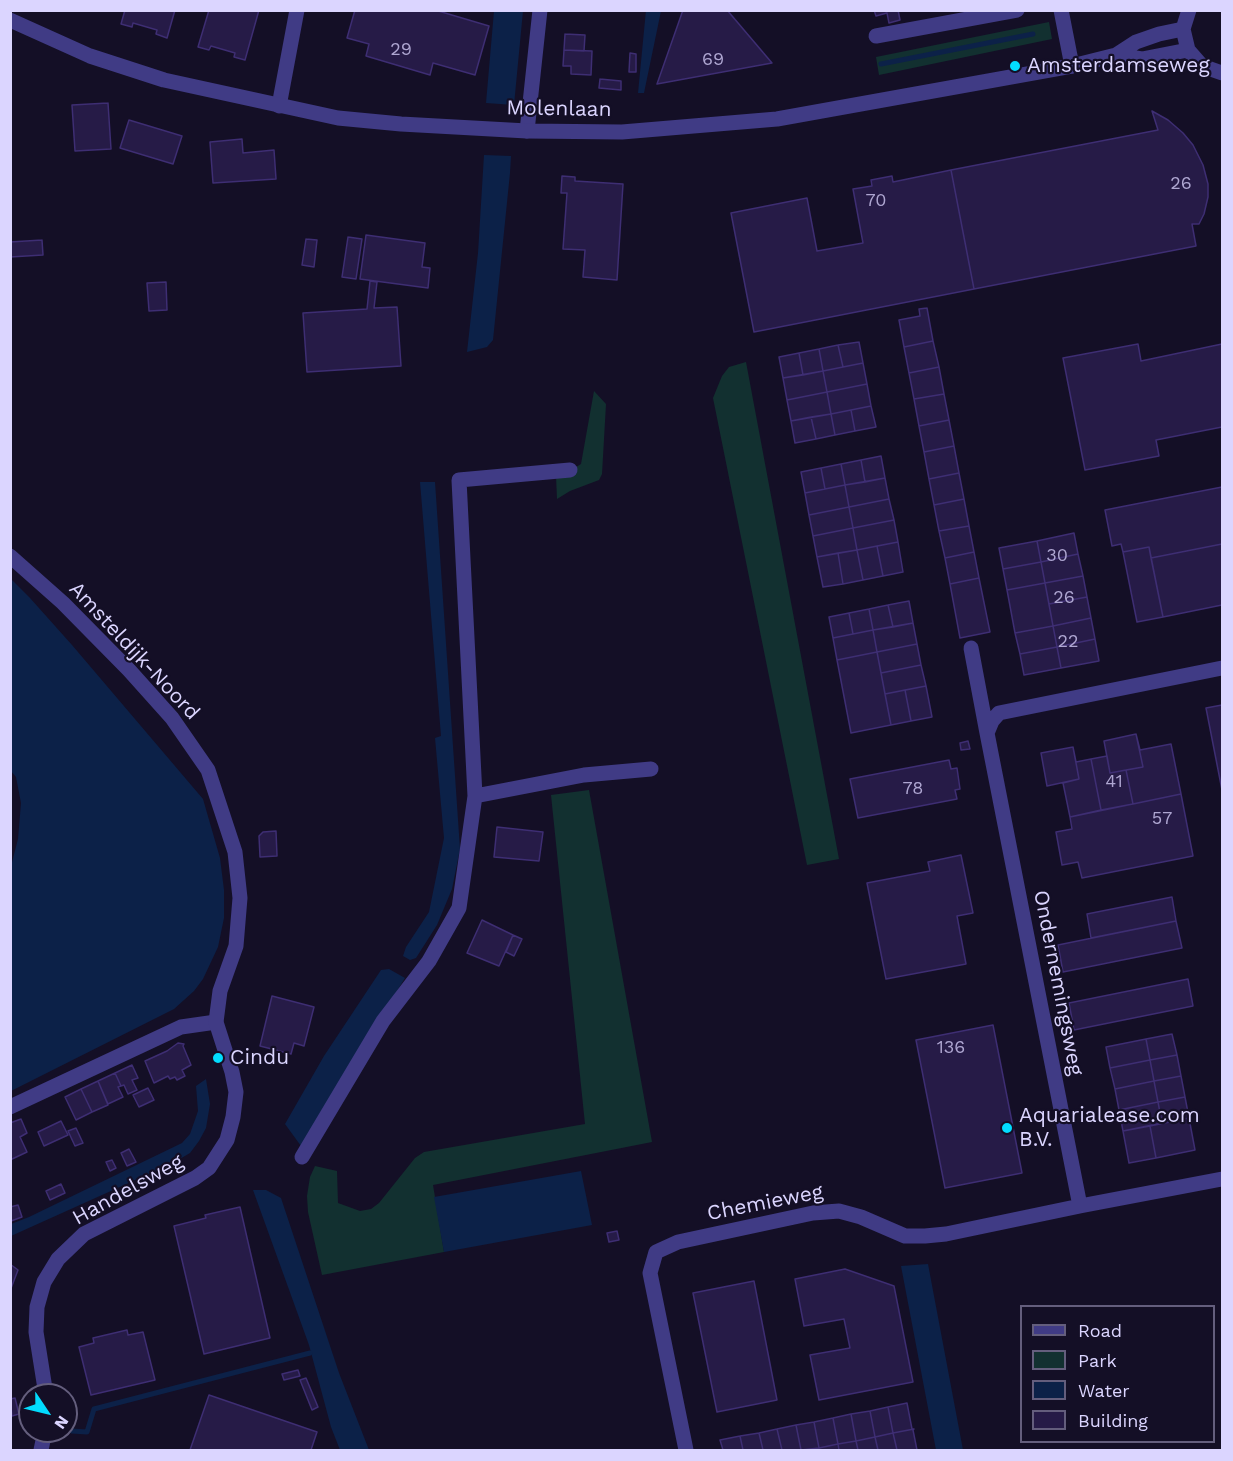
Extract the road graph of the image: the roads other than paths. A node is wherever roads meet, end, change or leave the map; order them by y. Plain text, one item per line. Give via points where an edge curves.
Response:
1 (297, 10) edge
2 (540, 10) edge
3 (1017, 10) edge
4 (1061, 10) edge
5 (1189, 10) edge
6 (10, 20) edge
7 (1183, 29) junction
8 (876, 36) dead end
9 (1188, 50) junction
10 (1116, 55) junction
11 (1072, 66) junction
12 (1222, 73) edge
13 (279, 106) junction
14 (527, 131) junction
15 (570, 470) dead end
16 (10, 556) edge
17 (971, 648) dead end
18 (1222, 668) edge
19 (987, 733) junction
20 (651, 770) dead end
21 (475, 796) junction
22 (216, 1022) junction
23 (10, 1107) edge
24 (302, 1157) dead end
25 (1222, 1179) edge
26 (1080, 1206) junction
27 (44, 1383) edge
28 (686, 1450) edge

1 - 13 street
2 - 14 street
3 - 8 street
4 - 11 street
5 - 7 street
6 - 13 street, Molenlaan via 90,56 164,80
7 - 9 street
7 - 10 street, Molenlaan via 1136,42
9 - 10 street, Molenlaan via 1142,59
9 - 12 street via 1202,66
10 - 11 street, Molenlaan
11 - 14 street, Molenlaan via 777,119 622,132
13 - 14 street, Molenlaan via 338,118
15 - 21 street via 459,480
16 - 22 street, Amsteldijk-Noord via 129,670 172,718 208,770 236,852 240,898 236,946 220,992
17 - 19 street, Ondernemingsweg
18 - 19 street via 999,713
19 - 26 street, Ondernemingsweg
20 - 21 street via 584,776
21 - 24 street via 459,908 429,961 383,1021
22 - 23 street via 182,1027
22 - 27 street, Handelsweg via 236,1092 227,1140 209,1168 195,1178 84,1234 58,1259 44,1282 37,1307 36,1332
25 - 26 street
26 - 28 street, Chemieweg via 925,1236 904,1236 839,1211 813,1213 678,1242 656,1252 650,1273

